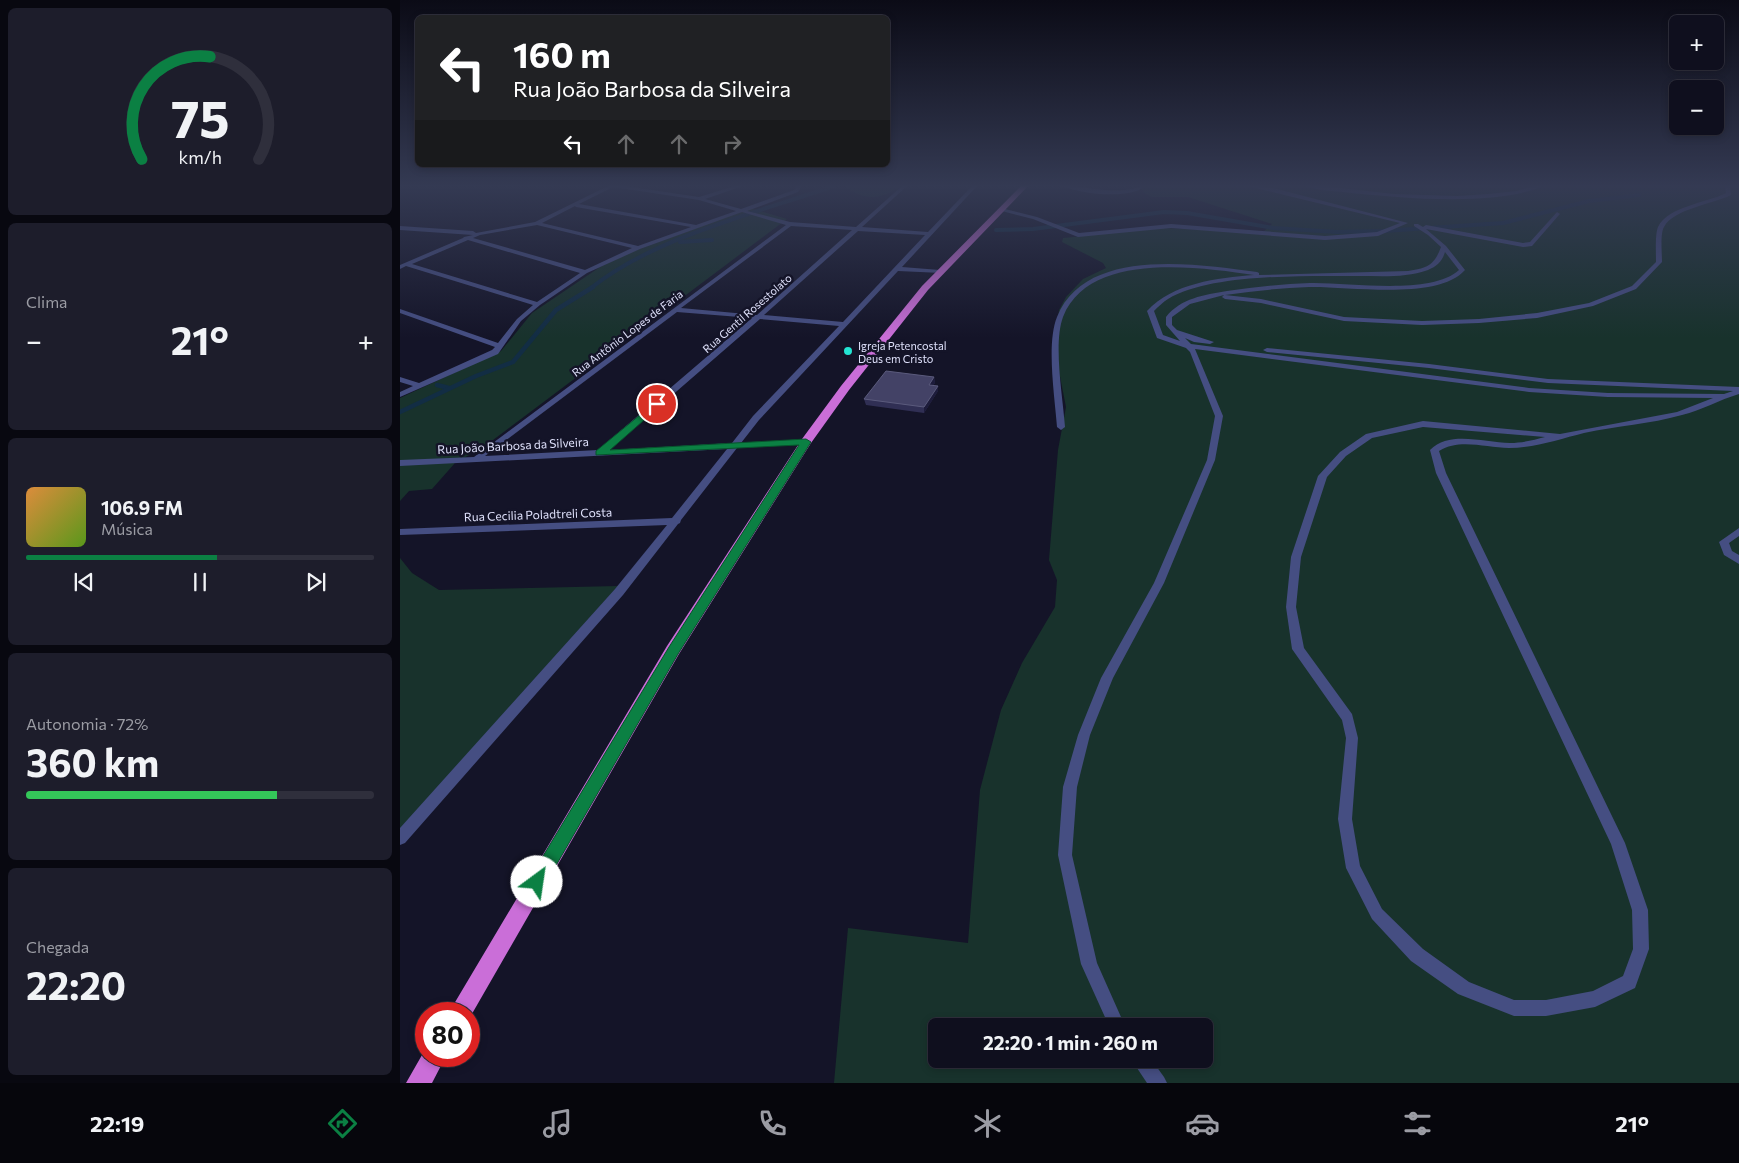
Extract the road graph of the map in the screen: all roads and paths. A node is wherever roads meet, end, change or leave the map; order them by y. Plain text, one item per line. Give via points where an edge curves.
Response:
1 (470, 237) edge
2 (592, 237) edge
3 (668, 237) edge
4 (774, 237) edge
5 (849, 237) edge
6 (929, 237) edge
7 (974, 237) edge
8 (1306, 237) edge
9 (1344, 237) edge
10 (1435, 237) edge
11 (1478, 237) edge
12 (1538, 237) edge
13 (1663, 237) edge
14 (465, 238) junction
15 (638, 248) junction
16 (1444, 248) junction
17 (400, 259) edge
18 (404, 265) edge
19 (898, 269) junction
20 (585, 272) junction
21 (940, 272) junction
22 (1273, 276) junction
23 (1211, 296) junction
24 (538, 304) junction
25 (677, 310) junction
26 (400, 311) edge
27 (757, 318) junction
28 (844, 324) junction
29 (1174, 331) junction
30 (498, 346) junction
31 (1187, 346) junction
32 (400, 379) edge
33 (419, 386) junction
34 (1739, 391) edge
35 (400, 395) edge
36 (1724, 396) junction
37 (1061, 427) dead end
38 (1558, 436) junction
39 (806, 442) junction
40 (733, 446) junction
41 (600, 453) junction
42 (476, 458) junction
43 (400, 463) edge
44 (677, 521) junction
45 (1739, 531) edge
46 (400, 532) edge
47 (1739, 560) edge
48 (400, 838) edge
49 (466, 1002) edge
50 (1113, 1018) edge
51 (427, 1067) edge
52 (1147, 1068) edge
53 (418, 1083) edge
54 (1158, 1083) edge

1 - 14 street
2 - 15 street
3 - 15 street
4 - 25 street, Rua Antônio Lopes de Faria
5 - 27 street, Rua Gentil Rosestolato
6 - 19 street
7 - 21 highway
8 - 9 street
10 - 16 street
11 - 12 street via 1523,245 1532,244
13 - 23 street via 1662,258 1652,275 1640,284 1598,302 1552,314 1506,320 1367,321 1314,314 1266,302
14 - 18 street
14 - 20 street
15 - 20 street
16 - 22 street via 1438,262 1418,270 1382,274
16 - 23 street via 1462,270 1455,278 1442,282 1296,286
17 - 18 street
18 - 24 street
19 - 21 street
19 - 28 street
20 - 24 street
21 - 39 highway via 905,312
22 - 31 street via 1208,284 1176,292 1158,301 1150,312 1160,336
22 - 37 street via 1176,265 1126,270 1086,285 1070,298 1060,317 1057,341
23 - 29 street via 1194,298 1175,309 1169,317
24 - 30 street via 519,320
25 - 27 street
25 - 42 street, Rua Antônio Lopes de Faria
26 - 30 street
27 - 28 street
27 - 41 street, Rua Gentil Rosestolato
28 - 40 street
29 - 31 street
29 - 34 street via 1197,340 1250,348 1538,380
30 - 33 street via 495,352
31 - 36 street via 1529,390 1608,395
31 - 50 street via 1205,379 1218,416 1211,460 1159,583 1107,678 1084,735 1070,788 1065,855 1089,964
32 - 33 street
33 - 35 street
34 - 36 street
36 - 38 street via 1708,405 1672,414
38 - 38 street via 1518,445 1441,444 1434,450 1441,473 1618,843 1640,910 1641,949 1630,982 1596,998 1546,1008 1514,1008 1464,988 1417,955 1377,914 1353,868 1345,819 1352,738 1348,718 1298,649 1291,607 1296,557 1323,476 1343,454 1369,436 1423,424
39 - 40 street, Rua João Barbosa da Silveira
39 - 49 highway via 674,650
40 - 41 street, Rua João Barbosa da Silveira
40 - 44 street
41 - 42 street, Rua João Barbosa da Silveira
42 - 43 street, Rua João Barbosa da Silveira
44 - 46 street, Rua Cecilia Poladtreli Costa
44 - 48 street via 619,592
45 - 47 street via 1724,542 1728,553
51 - 53 highway
52 - 54 street

